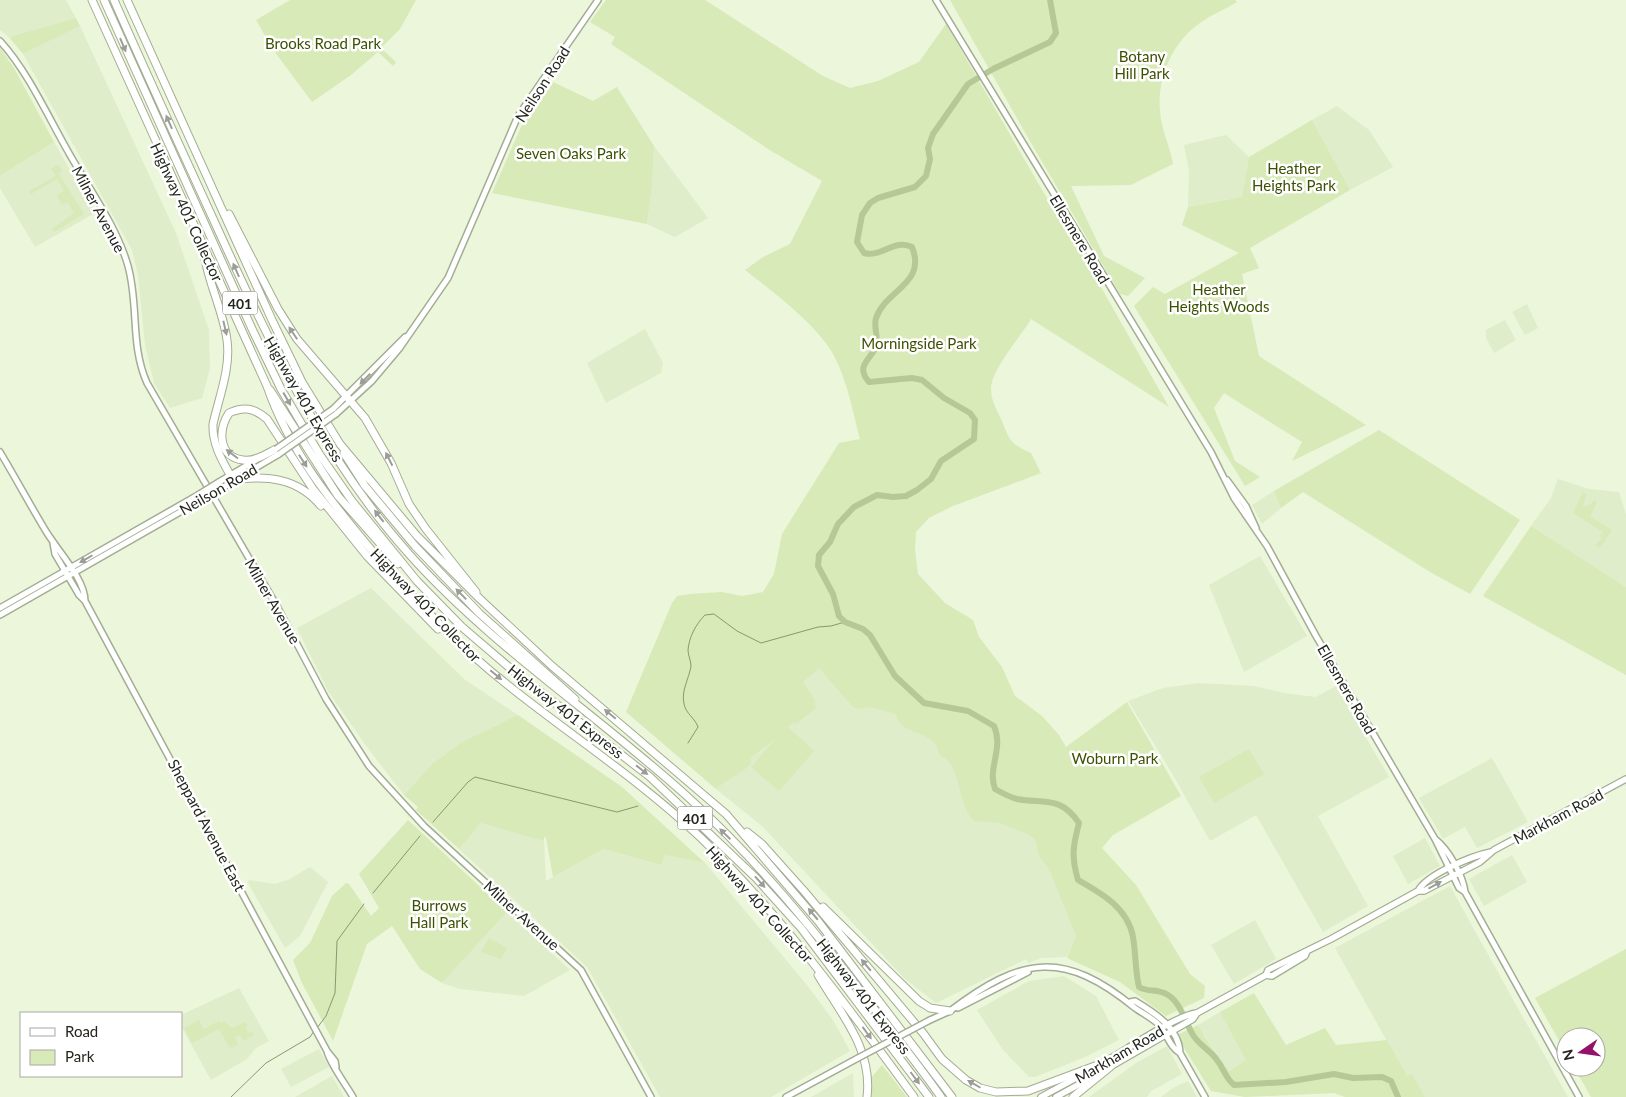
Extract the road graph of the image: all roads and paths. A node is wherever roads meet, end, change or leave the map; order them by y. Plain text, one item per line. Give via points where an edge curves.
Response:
1 (104, 0) edge
2 (114, 0) edge
3 (127, 0) edge
4 (598, 0) edge
5 (936, 0) edge
6 (92, 1) edge
7 (0, 41) edge
8 (201, 163) junction
9 (203, 248) junction
10 (267, 386) junction
11 (349, 400) junction
12 (340, 444) junction
13 (0, 452) edge
14 (278, 452) junction
15 (232, 478) junction
16 (199, 497) junction
17 (115, 542) junction
18 (53, 543) junction
19 (118, 548) junction
20 (367, 556) junction
21 (70, 568) junction
22 (65, 571) junction
23 (74, 574) junction
24 (68, 577) junction
25 (417, 582) junction
26 (480, 599) junction
27 (85, 601) junction
28 (0, 608) edge
29 (0, 615) edge
30 (458, 643) junction
31 (585, 711) junction
32 (1626, 779) edge
33 (726, 814) junction
34 (1491, 852) junction
35 (1451, 868) junction
36 (1455, 874) junction
37 (804, 891) junction
38 (1418, 891) junction
39 (805, 953) junction
40 (1023, 972) junction
41 (992, 984) junction
42 (992, 990) junction
43 (919, 1001) junction
44 (950, 1011) junction
45 (930, 1020) junction
46 (1167, 1030) junction
47 (1107, 1065) junction
48 (352, 1097) edge
49 (651, 1097) edge
50 (786, 1097) edge
51 (867, 1097) edge
52 (914, 1097) edge
53 (929, 1097) edge
54 (941, 1097) edge
55 (954, 1097) edge
56 (1041, 1097) edge
57 (1056, 1097) edge
58 (1073, 1097) edge
59 (1205, 1097) edge
60 (1579, 1097) edge

1 -> 25 highway, Highway 401 Express / 401 via 281,389 352,501
31 -> 2 highway, Highway 401 Express / 401 via 471,615 409,554 323,438 260,323
3 - 8 highway, Highway 401 Collector / 401
4 - 11 main road, Neilson Road via 518,116 448,278 400,349
5 - 35 main road, Ellesmere Road via 1225,478 1234,498 1261,537 1435,839 1442,845
6 - 9 highway, Highway 401 Collector / 401
7 - 49 main road, Milner Avenue via 12,54 122,248 132,286 136,351 147,383 350,738 375,774 402,804 580,970
11 -> 8 highway via 297,339 278,309
8 - 12 highway, Highway 401 Collector / 401 via 298,374
9 - 10 highway, Highway 401 Collector / 401
9 -> 15 highway via 228,341 228,360 212,434 216,449
10 - 25 highway via 338,496 393,560
10 -> 30 highway, Highway 401 Collector / 401 via 296,449 341,515
11 - 14 main road, Neilson Road, bridge
26 -> 11 highway via 409,504 378,438
12 - 26 highway, Highway 401 Collector / 401 via 417,536
31 -> 12 highway via 569,692 479,613 415,546 365,486
13 - 18 main road, Sheppard Avenue East
14 - 15 main road, Neilson Road
14 -> 20 highway via 249,460 234,457 222,442 223,422 229,414 248,408 267,418 313,489
15 - 16 main road, Neilson Road, bridge
15 - 20 highway via 286,480 304,489 359,552
16 - 17 main road, Neilson Road
16 - 19 main road, Neilson Road
17 - 19 main road
17 -> 21 main road, Neilson Road
18 - 21 main road, Sheppard Avenue East
18 - 22 main road, Sheppard Avenue East
19 - 23 main road, Neilson Road
20 - 30 highway via 404,597 443,634
21 - 22 main road, Neilson Road
21 - 23 main road, Sheppard Avenue East
22 - 24 main road, Sheppard Avenue East
22 - 28 main road, Neilson Road
23 - 24 main road, Neilson Road
23 - 27 main road, Sheppard Avenue East via 85,593
24 - 27 main road, Sheppard Avenue East
24 - 29 main road, Neilson Road
25 -> 53 highway, Highway 401 Express / 401 via 469,633 650,777 729,850 801,928
33 -> 26 highway, Highway 401 Collector / 401 via 552,666
27 - 48 main road, Sheppard Avenue East
30 -> 39 highway, Highway 401 Collector / 401 via 509,686 658,799 750,889
54 -> 31 highway, Highway 401 Express / 401 via 763,870 690,799
32 - 34 main road, Markham Road
33 - 37 highway via 762,844
55 -> 33 highway, Highway 401 Collector / 401 via 818,921
34 - 35 main road, Markham Road
34 - 36 main road, Markham Road via 1480,862
35 - 36 main road, Ellesmere Road
35 - 38 main road, Markham Road via 1422,884
38 -> 36 main road, Markham Road via 1424,891
36 - 60 main road, Ellesmere Road via 1459,888 1465,892
37 - 43 highway
47 -> 37 highway via 1028,1091 996,1092 980,1088 942,1059
38 - 46 main road, Markham Road via 1268,970 1266,975
39 - 51 highway via 861,1045 867,1066
39 -> 52 highway, Highway 401 Collector / 401
40 - 41 main road
40 - 42 main road
40 - 46 main road via 1045,967 1071,970 1093,978 1130,1002 1136,1001
41 - 42 main road
41 - 44 main road
42 - 44 main road
43 - 44 highway via 930,1008
43 - 45 highway
44 - 45 main road
45 - 50 main road, bridge
46 - 47 main road, Markham Road
46 - 59 main road via 1174,1050 1180,1053
47 - 56 main road, Markham Road
47 - 57 main road, Markham Road
47 - 58 highway

